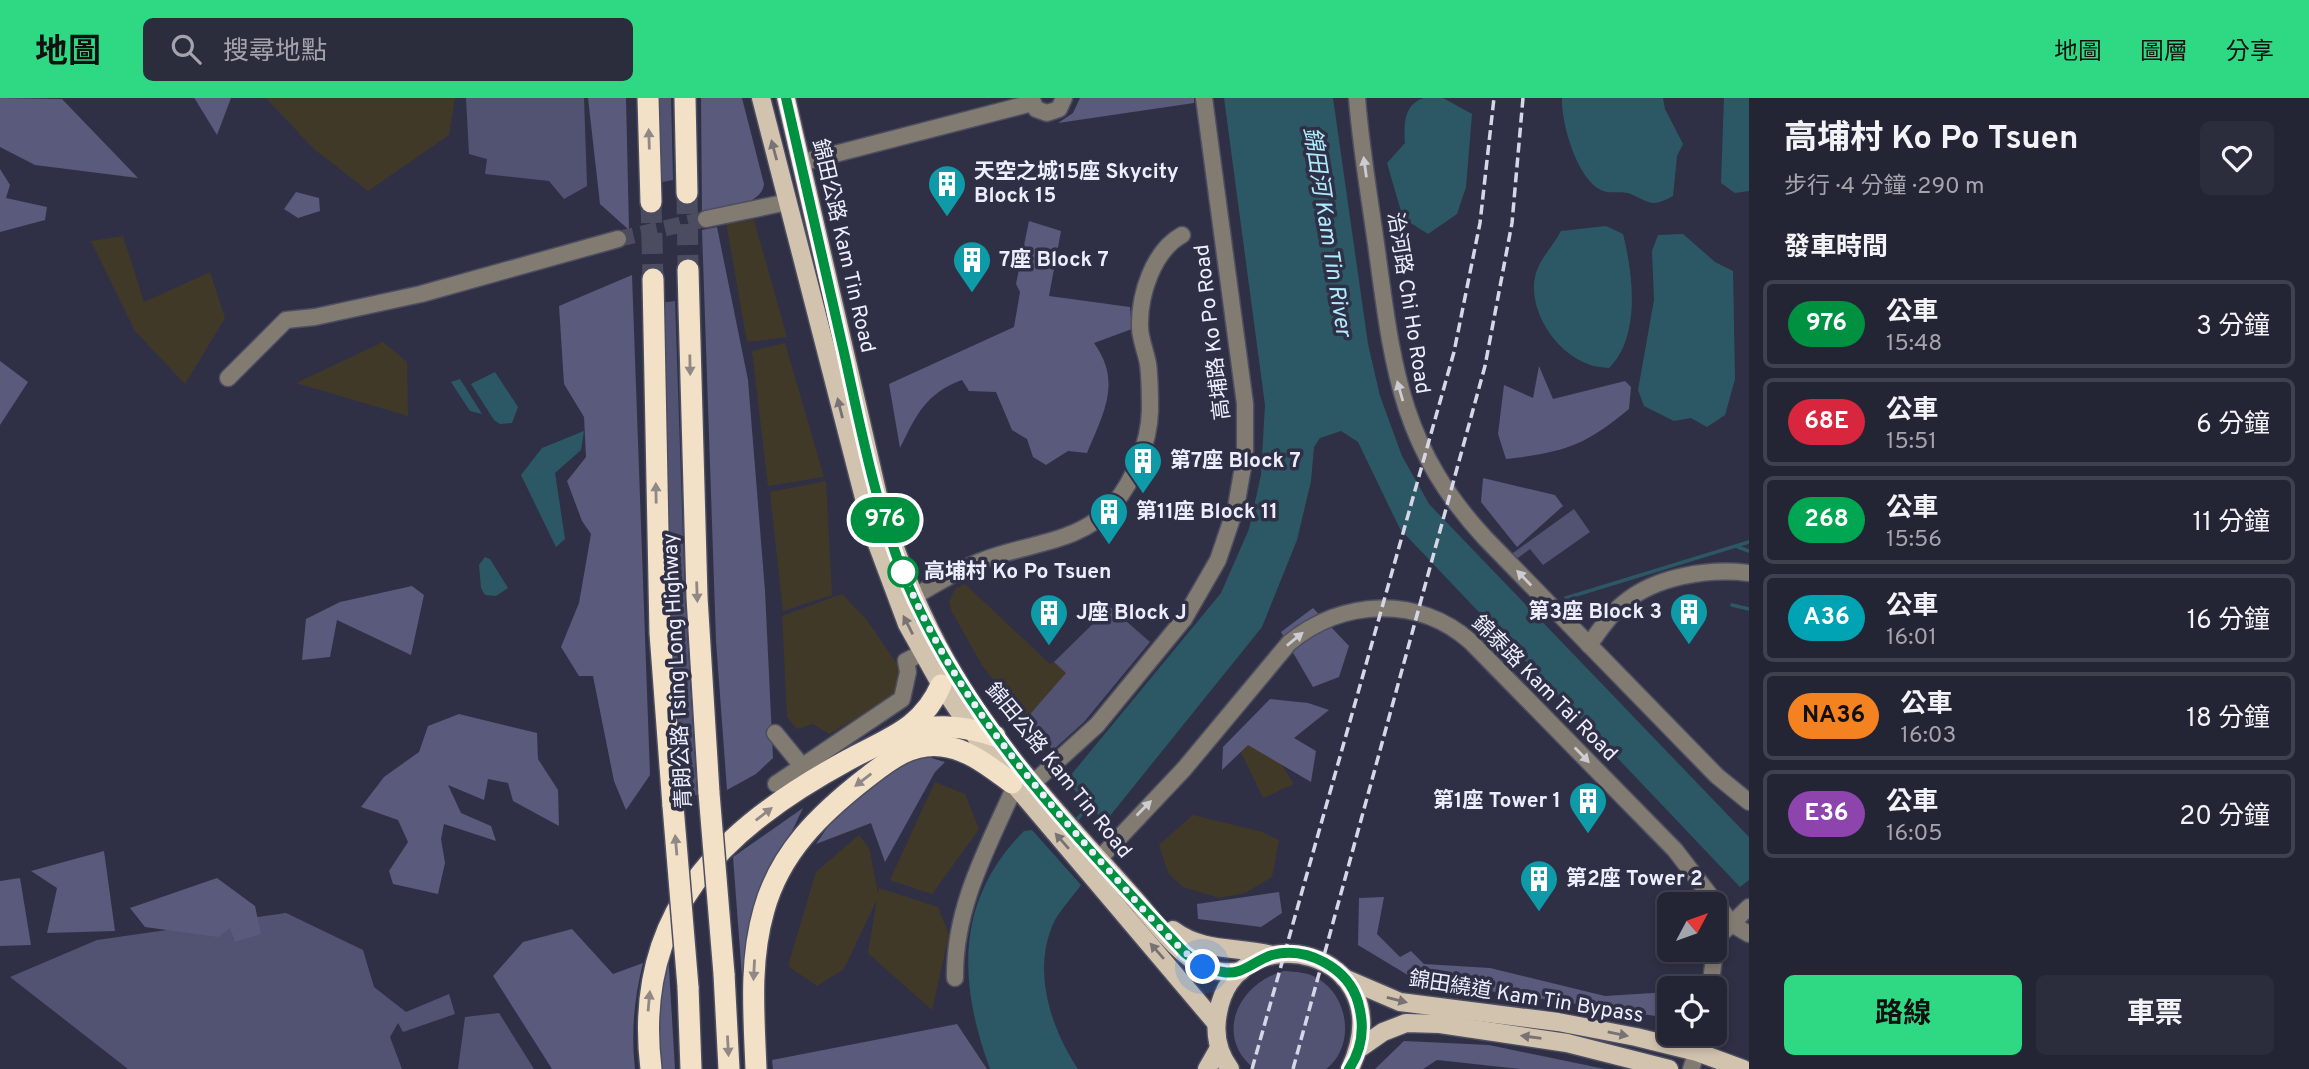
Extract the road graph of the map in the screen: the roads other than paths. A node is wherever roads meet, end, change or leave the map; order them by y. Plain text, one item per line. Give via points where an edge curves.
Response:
1 (648, 98) edge
2 (685, 98) edge
3 (761, 98) edge
4 (786, 98) edge
5 (1065, 98) edge
6 (1204, 98) edge
7 (1357, 98) edge
8 (1031, 101) edge
9 (800, 163) junction
10 (687, 194) tunnel mouth
11 (651, 202) tunnel mouth
12 (788, 202) junction
13 (706, 219) tunnel mouth
14 (1182, 235) dead end
15 (618, 239) tunnel mouth
16 (688, 270) tunnel mouth
17 (653, 279) tunnel mouth
18 (228, 378) dead end
19 (1749, 573) edge
20 (913, 597) junction
21 (1589, 645) junction
22 (922, 653) junction
23 (940, 685) junction
24 (969, 728) junction
25 (775, 733) dead end
26 (897, 734) junction
27 (995, 736) junction
28 (802, 766) junction
29 (776, 783) dead end
30 (1026, 787) junction
31 (1749, 802) edge
32 (1091, 859) junction
33 (1749, 908) edge
34 (1143, 909) junction
35 (1732, 924) junction
36 (1727, 929) edge
37 (1749, 934) edge
38 (1272, 955) junction
39 (1241, 971) junction
40 (955, 978) dead end
41 (1344, 978) junction
42 (1216, 1023) junction
43 (1657, 1037) edge
44 (1699, 1046) edge
45 (1705, 1046) edge
46 (1219, 1048) junction
47 (1360, 1048) junction
48 (1350, 1068) edge
49 (652, 1069) edge
50 (691, 1069) edge
51 (729, 1069) edge
52 (756, 1069) edge
53 (1207, 1069) edge
54 (1230, 1069) edge
55 (1669, 1069) edge
56 (1691, 1069) edge
57 (1743, 1069) edge

11 -> 1 highway
2 - 10 highway
12 -> 3 main road, 錦田公路 Kam Tin Road
4 - 9 main road, 錦田公路 Kam Tin Road
5 - 8 street via 1059,109 1047,113
6 - 30 street, 高埔路 Ko Po Road via 1245,404 1245,455 1236,507 1218,560 1180,624 1097,725
21 -> 7 street, 治河路 Chi Ho Road via 1456,505 1411,427 1390,347
8 - 9 street
9 - 12 main road via 791,177
9 - 20 main road, 錦田公路 Kam Tin Road via 872,471
12 - 13 street
22 -> 12 main road, 錦田公路 Kam Tin Road via 893,594 873,533
14 - 20 street via 1158,257 1146,291 1140,328 1148,363 1149,423 1140,457 1113,506 1076,532 981,561
15 - 18 street via 421,294 286,320
16 -> 51 highway, 青朗公路 Tsing Long Highway, bridge via 697,597
50 -> 17 highway, 青朗公路 Tsing Long Highway, bridge via 660,620
19 - 21 street via 1700,573 1640,593 1615,611
20 - 27 main road, 錦田公路 Kam Tin Road via 961,687
21 - 31 street, 治河路 Chi Ho Road via 1717,776
22 - 23 main road, 錦田公路 Kam Tin Road
22 - 28 street via 906,661 902,699
23 - 24 main road, 錦田公路 Kam Tin Road
23 - 26 highway via 926,714
24 - 26 highway via 933,726
24 - 27 highway
24 - 30 main road, 錦田公路 Kam Tin Road
25 - 28 street
49 -> 26 highway via 648,1015 652,975 671,919 694,882 762,815 823,774
27 - 30 main road, 錦田公路 Kam Tin Road
28 - 29 street
30 - 32 main road, 錦田公路 Kam Tin Road
32 -> 30 main road, 錦田公路 Kam Tin Road via 1043,820
30 - 40 street, 高埔路 Ko Po Road via 1011,795 975,874 954,945
30 -> 52 highway via 963,751 921,747 891,759 817,818 780,869 759,927 753,991
32 - 34 main road, 錦田公路 Kam Tin Road
32 -> 35 street, 錦泰路 Kam Tai Road via 1184,769 1289,643 1341,613 1396,609 1443,623 1479,650 1675,850
42 -> 32 main road, 錦田公路 Kam Tin Road
33 - 35 street
34 - 38 main road via 1189,942
34 - 39 main road, 錦田公路 Kam Tin Road via 1203,967 1224,973
35 - 36 street
35 - 37 street, 錦泰路 Kam Tai Road
38 - 39 main road
38 - 41 main road via 1304,955 1332,967
39 - 42 main road via 1223,996
41 -> 43 main road, 錦田繞道 Kam Tin Bypass via 1400,1002
41 - 47 main road via 1362,1013
42 - 46 main road
44 - 56 street
45 - 57 main road, 錦田繞道 Kam Tin Bypass
46 - 53 main road
46 - 54 main road
47 - 48 main road
55 -> 47 main road, 錦田繞道 Kam Tin Bypass via 1567,1042 1440,1024 1406,1023

